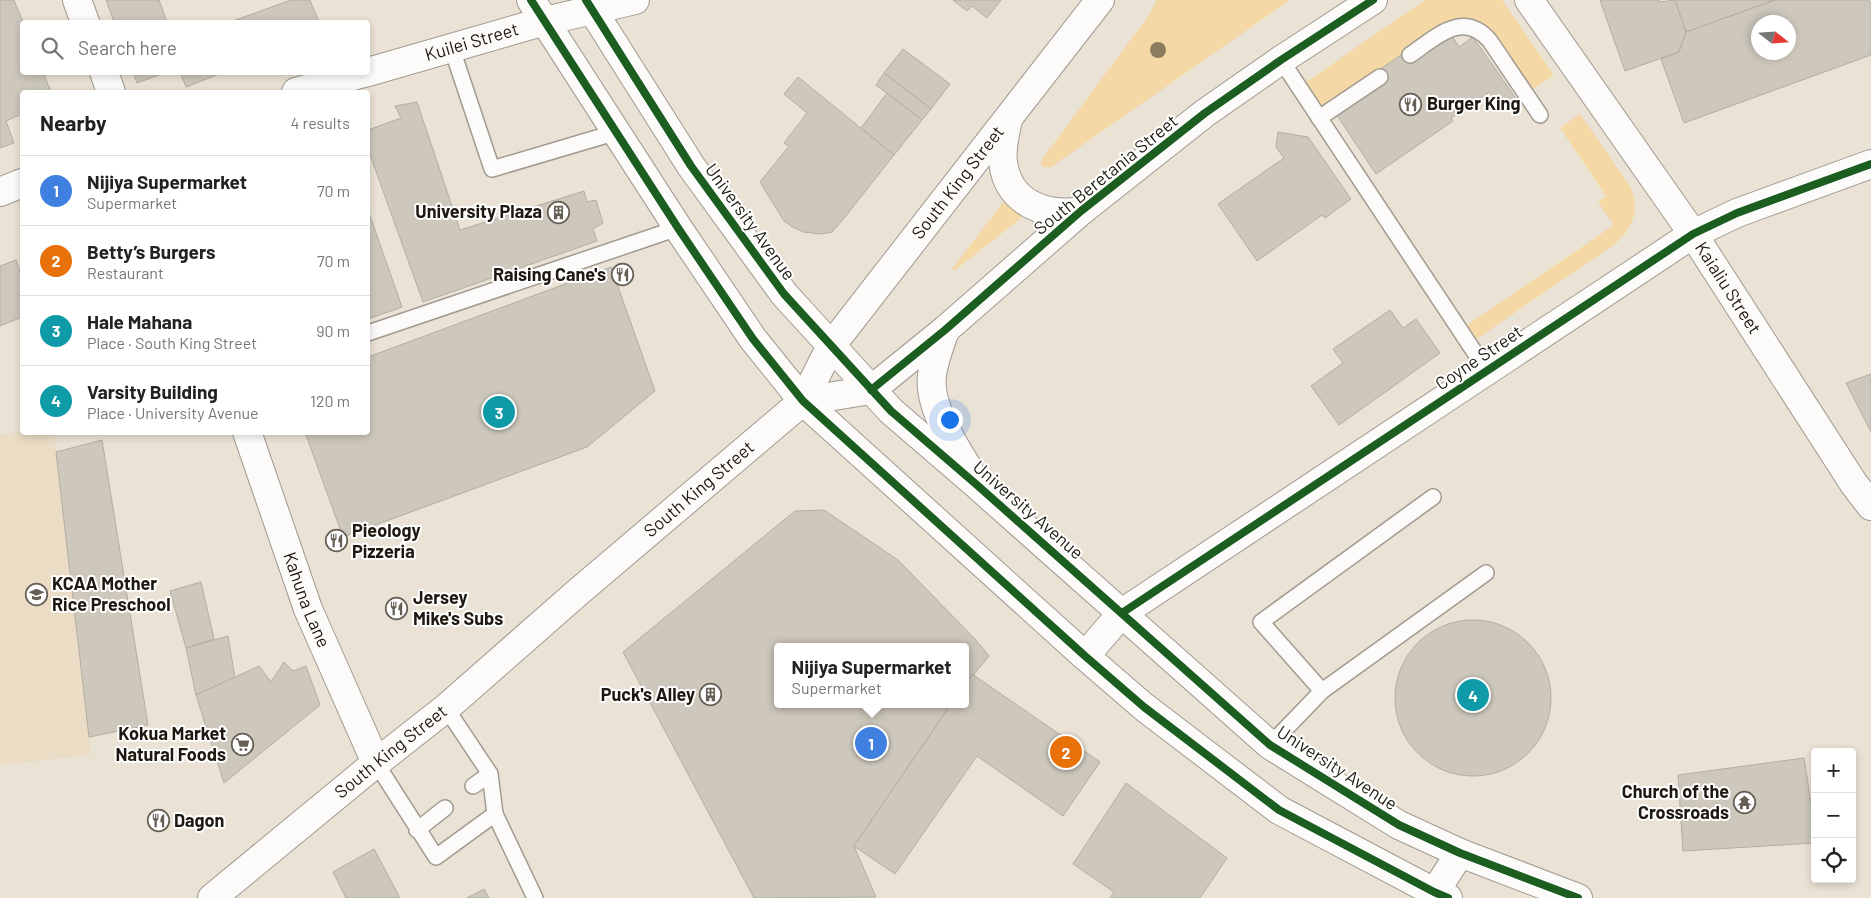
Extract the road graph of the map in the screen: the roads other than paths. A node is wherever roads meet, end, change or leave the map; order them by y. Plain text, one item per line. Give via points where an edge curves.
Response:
1 (77, 0) edge
2 (635, 0) edge
3 (1100, 0) edge
4 (1373, 0) edge
5 (1530, 0) edge
6 (589, 5) edge
7 (538, 11) edge
8 (84, 20) edge
9 (452, 49) junction
10 (1410, 56) dead end
11 (1280, 60) junction
12 (370, 71) edge
13 (105, 75) edge
14 (356, 75) edge
15 (1380, 77) dead end
16 (110, 90) edge
17 (303, 90) edge
18 (1540, 115) dead end
19 (1008, 118) junction
20 (1319, 118) junction
21 (617, 132) junction
22 (1871, 164) edge
23 (20, 184) edge
24 (0, 192) edge
25 (1081, 212) junction
26 (678, 228) junction
27 (1692, 234) junction
28 (945, 330) junction
29 (370, 332) edge
30 (831, 346) junction
31 (1487, 371) junction
32 (871, 390) junction
33 (803, 401) junction
34 (248, 435) edge
35 (978, 485) junction
36 (1433, 496) dead end
37 (1871, 506) edge
38 (1486, 573) dead end
39 (1122, 613) junction
40 (1085, 656) junction
41 (1322, 691) junction
42 (446, 708) junction
43 (1270, 745) junction
44 (376, 763) junction
45 (490, 774) junction
46 (473, 786) dead end
47 (445, 808) dead end
48 (495, 814) junction
49 (417, 830) junction
50 (1460, 853) junction
51 (1438, 896) edge
52 (212, 898) edge
53 (535, 898) edge
54 (1578, 898) edge

1 - 8 main road
2 - 6 main road, Kuilei Street
3 - 19 main road, South King Street
4 - 11 main road, South Beretania Street
5 - 27 main road, Kaialiu Street
6 - 7 main road, Kuilei Street
6 - 30 main road, University Avenue via 691,166 784,294
7 - 9 main road, Kuilei Street
7 - 21 main road
9 - 12 main road, Kuilei Street
9 - 21 lane via 492,169
10 - 18 lane via 1453,28 1465,26 1476,30 1490,41
11 - 20 lane
11 - 25 main road, South Beretania Street via 1205,113
13 - 16 main road
14 - 17 main road, Kuilei Street
15 - 20 lane
19 - 25 main road via 1003,163 1014,189 1026,202 1043,211 1061,214
19 - 30 main road, South King Street
20 - 31 lane
21 - 26 main road
22 - 27 main road, Coyne Street via 1737,213
23 - 24 main road
25 - 28 main road, South Beretania Street
26 - 29 lane
26 - 33 main road via 753,339
27 - 31 main road, Coyne Street
27 - 37 main road, Kaialiu Street
28 - 32 main road, South Beretania Street
28 - 35 main road via 932,377 935,404
30 - 32 main road, University Avenue
30 - 33 main road, South King Street
31 - 39 main road, Coyne Street
32 - 33 main road, South Beretania Street
32 - 35 main road, University Avenue via 891,412
33 - 40 main road
33 - 42 main road, South King Street
34 - 44 main road, Kahuna Lane via 308,609
35 - 39 main road, University Avenue
36 - 41 lane via 1261,622
38 - 41 lane
39 - 40 main road, Coyne Street
39 - 43 main road, University Avenue
40 - 51 main road via 1144,707 1279,810
41 - 43 lane
42 - 44 main road, South King Street
42 - 45 lane
43 - 50 main road, University Avenue via 1399,825
44 - 49 lane
44 - 52 main road, South King Street
45 - 46 lane
45 - 48 lane
47 - 49 lane
48 - 49 lane via 436,857
48 - 53 lane
50 - 51 main road
50 - 54 main road, University Avenue

